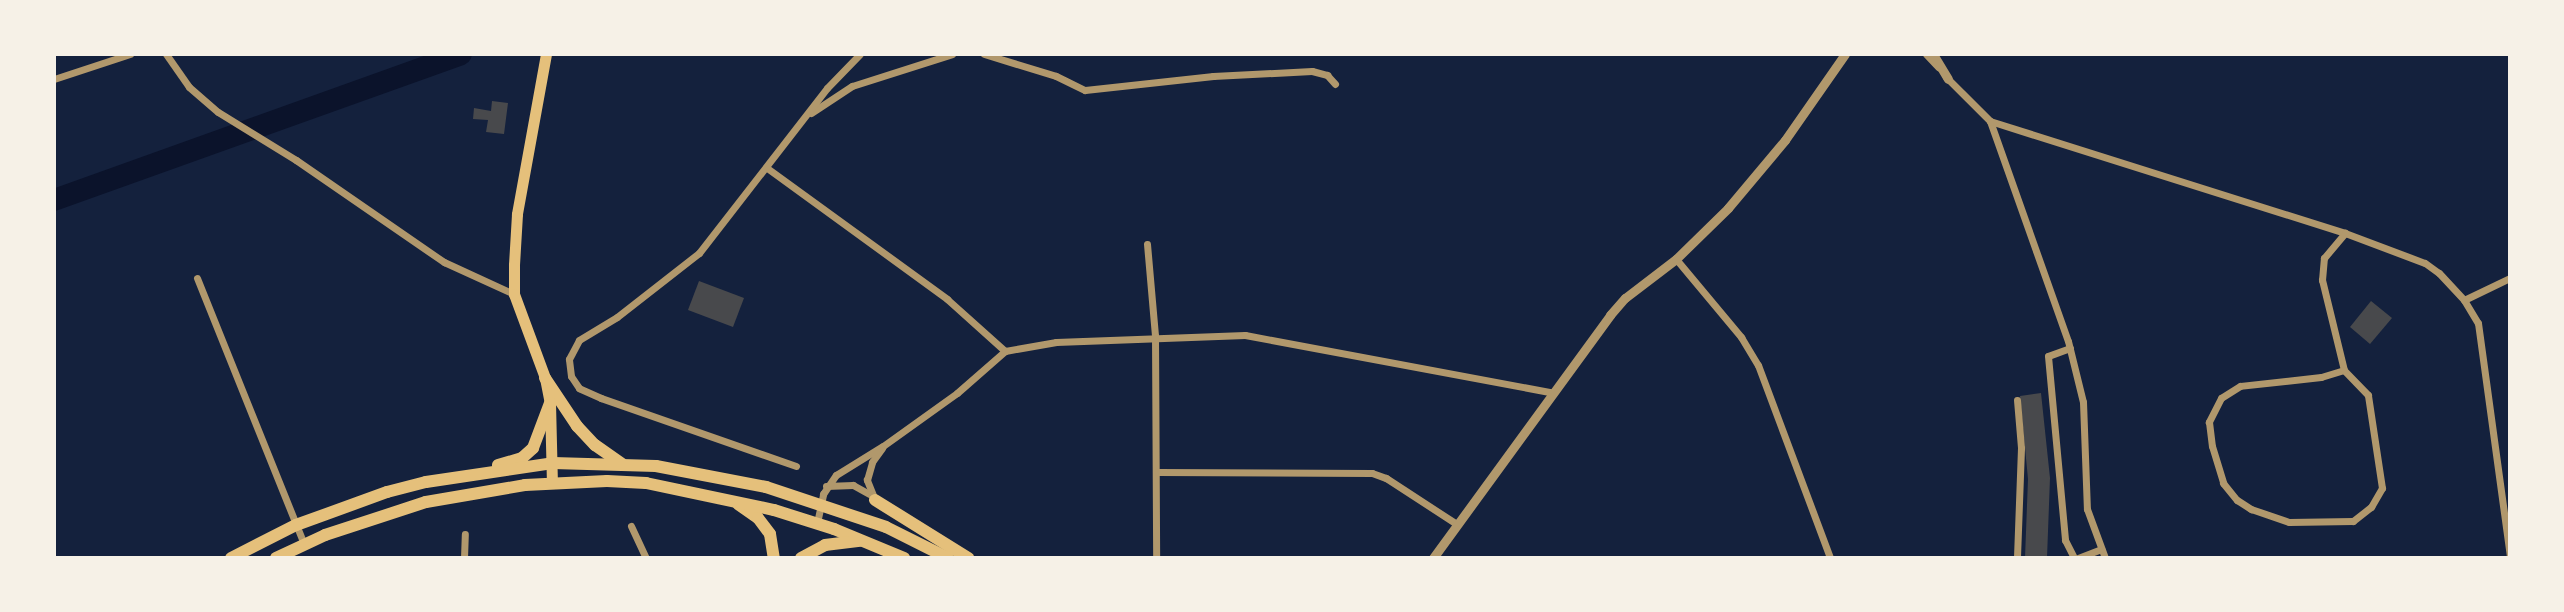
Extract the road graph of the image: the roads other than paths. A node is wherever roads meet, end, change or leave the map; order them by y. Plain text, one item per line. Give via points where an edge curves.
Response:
1 (130, 54) edge
2 (166, 54) edge
3 (546, 54) edge
4 (860, 54) edge
5 (952, 54) edge
6 (984, 54) edge
7 (1845, 54) edge
8 (1926, 54) edge
9 (1933, 54) edge
10 (54, 79) edge
11 (1948, 79) junction
12 (1335, 84) dead end
13 (803, 119) junction
14 (1990, 121) junction
15 (767, 168) junction
16 (2345, 233) junction
17 (1147, 244) dead end
18 (1676, 259) junction
19 (197, 278) dead end
20 (2510, 278) edge
21 (514, 294) junction
22 (2464, 300) junction
23 (1155, 336) junction
24 (2070, 348) junction
25 (1005, 351) junction
26 (2344, 370) junction
27 (545, 378) junction
28 (1551, 392) junction
29 (2017, 400) dead end
30 (550, 403) junction
31 (883, 446) junction
32 (553, 463) junction
33 (622, 464) junction
34 (796, 466) dead end
35 (1158, 472) junction
36 (461, 476) junction
37 (552, 483) junction
38 (826, 486) junction
39 (726, 498) junction
40 (875, 500) junction
41 (821, 504) junction
42 (817, 523) junction
43 (1455, 523) junction
44 (296, 525) junction
45 (631, 526) dead end
46 (465, 534) dead end
47 (867, 541) junction
48 (304, 544) junction
49 (2101, 549) junction
50 (231, 558) edge
51 (276, 558) edge
52 (464, 558) edge
53 (646, 558) edge
54 (774, 558) edge
55 (801, 558) edge
56 (904, 558) edge
57 (948, 558) edge
58 (968, 558) edge
59 (1156, 558) edge
60 (1433, 558) edge
61 (1830, 558) edge
62 (2017, 558) edge
63 (2076, 558) edge
64 (2105, 558) edge
65 (2510, 558) edge

1 - 10 street
2 - 21 street via 189,87 218,112 444,262
3 - 21 main road via 517,214
4 - 13 street
5 - 13 street via 852,86
6 - 12 street via 1085,90 1312,71
7 - 18 street via 1781,145
8 - 11 street
9 - 11 street
11 - 14 street
13 - 15 street
14 - 16 street
14 - 24 street
15 - 25 street via 947,299
15 - 34 street via 699,253 579,340 569,359 579,388
16 - 22 street via 2425,263
16 - 26 street via 2324,258 2322,280
17 - 23 street
18 - 28 street via 1625,298
18 - 61 street via 1758,365
19 - 44 street
20 - 22 street
21 - 27 main road
22 - 65 street via 2478,323 2483,348
23 - 25 street
23 - 28 street via 1278,339
23 - 35 street
24 - 49 street via 2083,402 2087,509
24 - 63 street via 2048,356 2065,540
25 - 31 street
26 - 26 street via 2368,395 2375,422 2382,488 2371,507 2353,521 2289,522 2237,500 2223,483 2212,446 2209,422 2221,398 2240,386
27 - 30 main road
27 - 33 main road via 577,426
28 - 43 street
29 - 62 street
30 - 32 main road
30 - 36 main road via 543,429 522,458
31 - 38 street
31 - 40 street via 868,472 868,489
32 - 33 main road
32 - 36 main road
32 - 37 main road
33 - 41 main road via 708,473
35 - 43 street via 1372,473
35 - 59 street
36 - 44 main road via 387,492
37 - 39 main road via 646,483
37 - 48 main road via 426,502
38 - 40 street via 853,485
38 - 41 street
39 - 42 main road
39 - 54 main road via 758,518 770,534
40 - 58 main road
41 - 42 street
41 - 57 main road via 886,527
42 - 47 main road
43 - 60 street
44 - 48 street
44 - 50 main road
45 - 53 street
46 - 52 street
47 - 55 main road via 825,545
47 - 56 main road
48 - 51 main road
49 - 63 street
49 - 64 street

